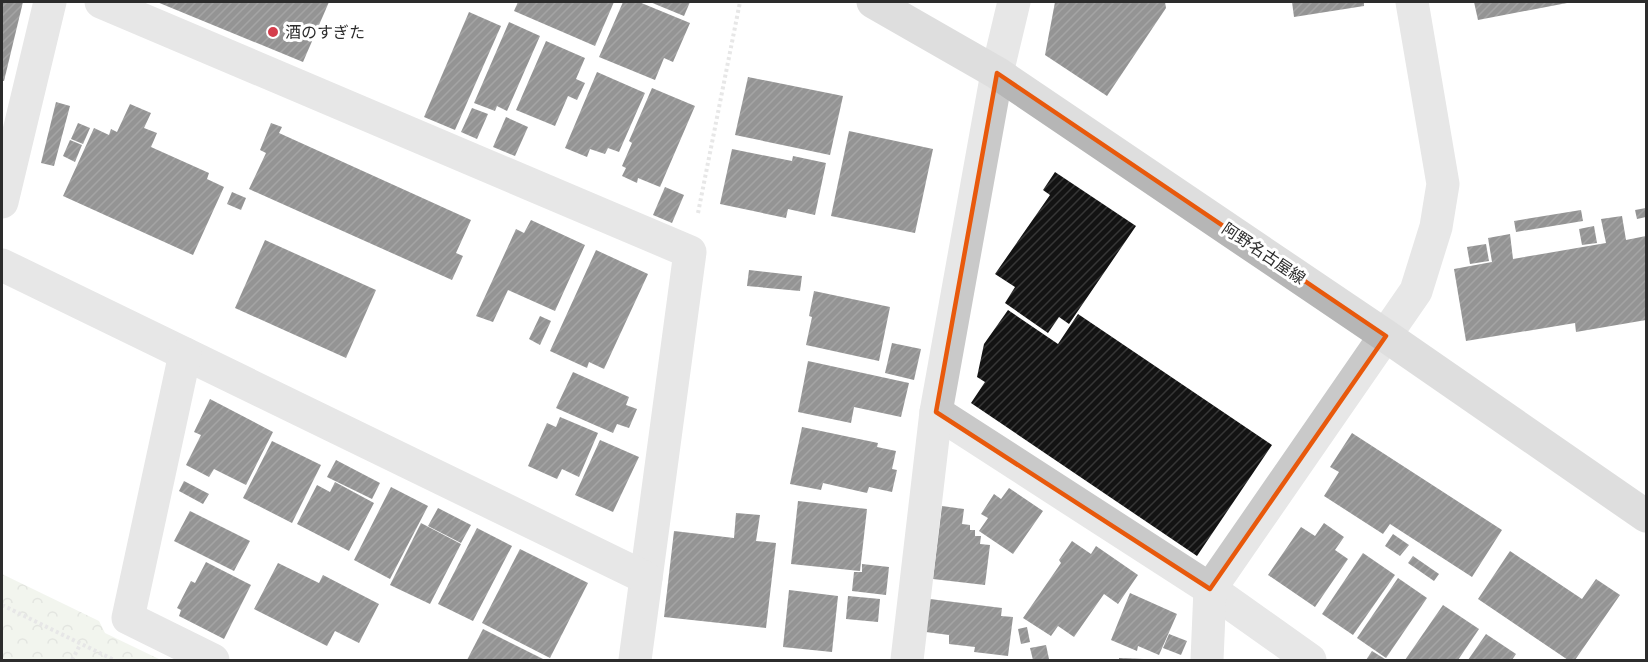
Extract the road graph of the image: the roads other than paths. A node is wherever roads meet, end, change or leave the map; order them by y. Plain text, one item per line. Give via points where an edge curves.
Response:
1 (50, 2) edge
2 (101, 2) edge
3 (873, 2) edge
4 (1014, 2) edge
5 (1412, 2) edge
6 (997, 73) junction
7 (2, 202) edge
8 (2, 266) edge
9 (1386, 336) junction
10 (184, 354) junction
11 (936, 412) junction
12 (1647, 516) edge
13 (646, 578) junction
14 (1210, 590) junction
15 (213, 660) edge
16 (635, 660) edge
17 (907, 660) edge
18 (1207, 660) edge
19 (1311, 660) edge

1 - 7 street
2 - 13 street via 690,252
3 - 6 main road, 阿野名古屋線
4 - 6 street
5 - 9 street via 1443,184 1436,227 1416,291
6 - 9 main road, 阿野名古屋線
6 - 11 street
8 - 10 street
9 - 12 main road, 阿野名古屋線
9 - 14 street
10 - 13 street
10 - 15 street via 128,618
11 - 14 street
11 - 17 street
13 - 16 street
14 - 18 street
14 - 19 street

